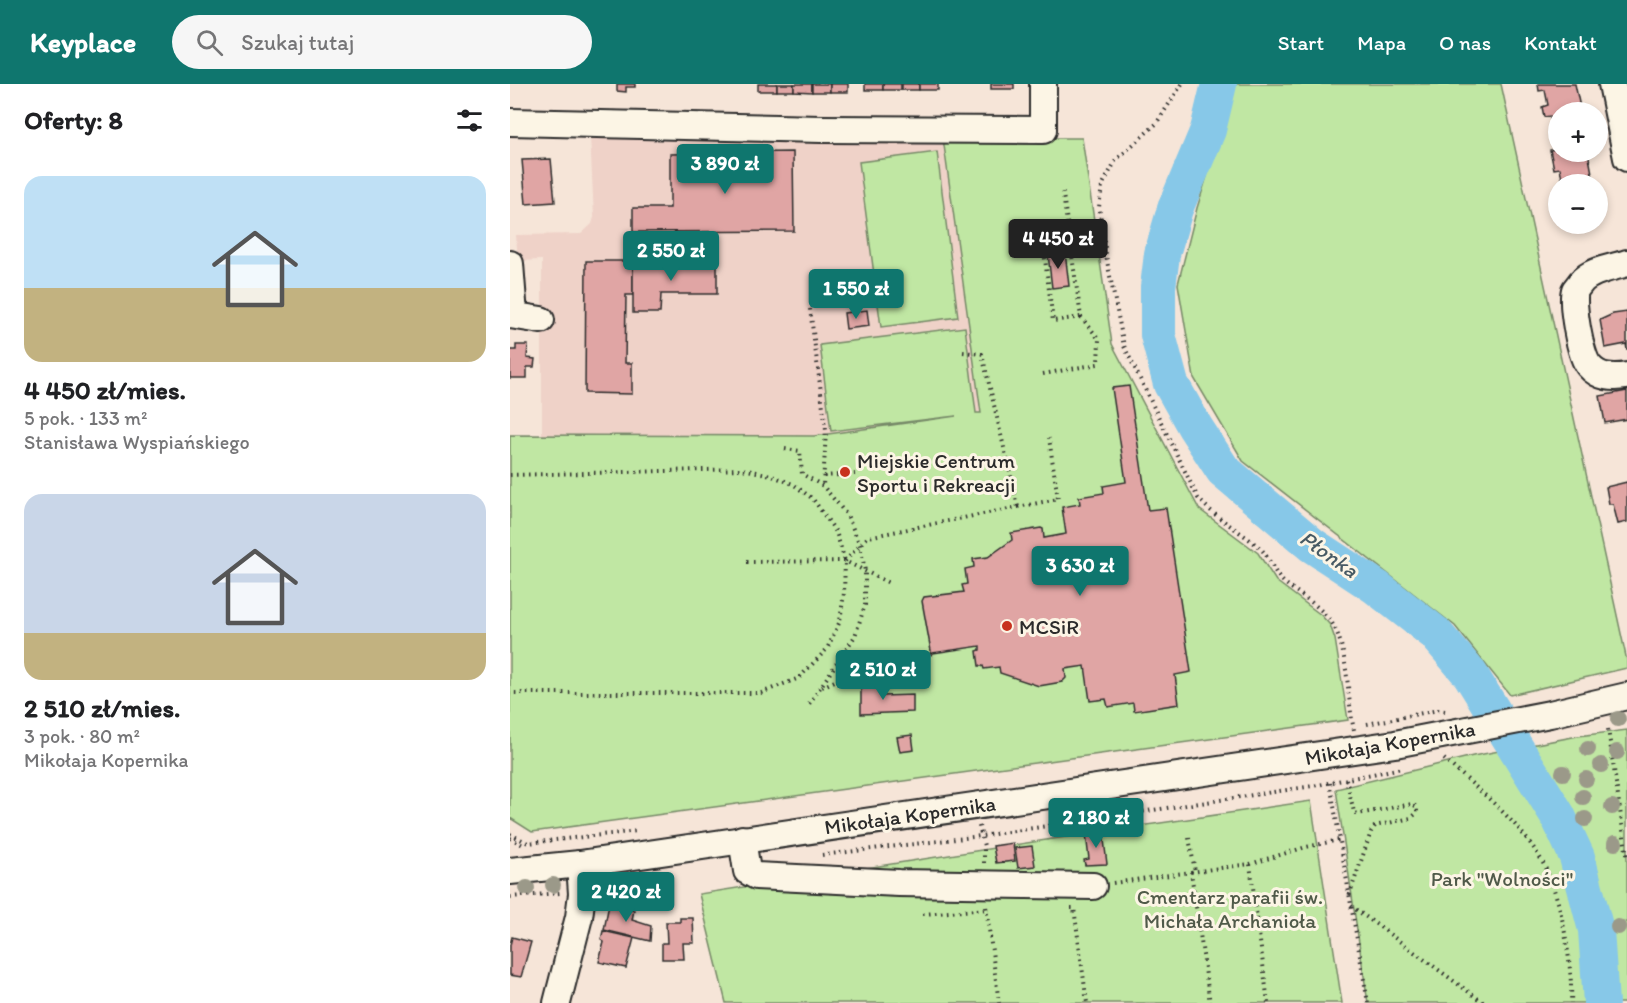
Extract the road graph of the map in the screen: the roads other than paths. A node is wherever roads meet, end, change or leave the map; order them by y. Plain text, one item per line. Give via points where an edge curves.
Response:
1 (1043, 84) edge
2 (1617, 85) edge
3 (510, 122) edge
4 (1627, 158) edge
5 (1627, 263) edge
6 (510, 265) edge
7 (512, 315) edge
8 (541, 320) dead end
9 (1627, 376) edge
10 (1627, 696) edge
11 (742, 839) junction
12 (580, 864) junction
13 (510, 871) edge
14 (1093, 886) road end
15 (557, 1003) edge

1 - 3 street via 1043,130
2 - 4 street
5 - 9 street via 1592,273 1581,281 1575,290 1574,304 1587,365 1598,374
6 - 7 street
7 - 8 street
10 - 11 street, Mikołaja Kopernika via 1475,729 1309,757
11 - 12 street, Mikołaja Kopernika
11 - 14 street via 747,871 756,876 899,883 985,897
12 - 13 street, Mikołaja Kopernika
12 - 15 street via 579,917

